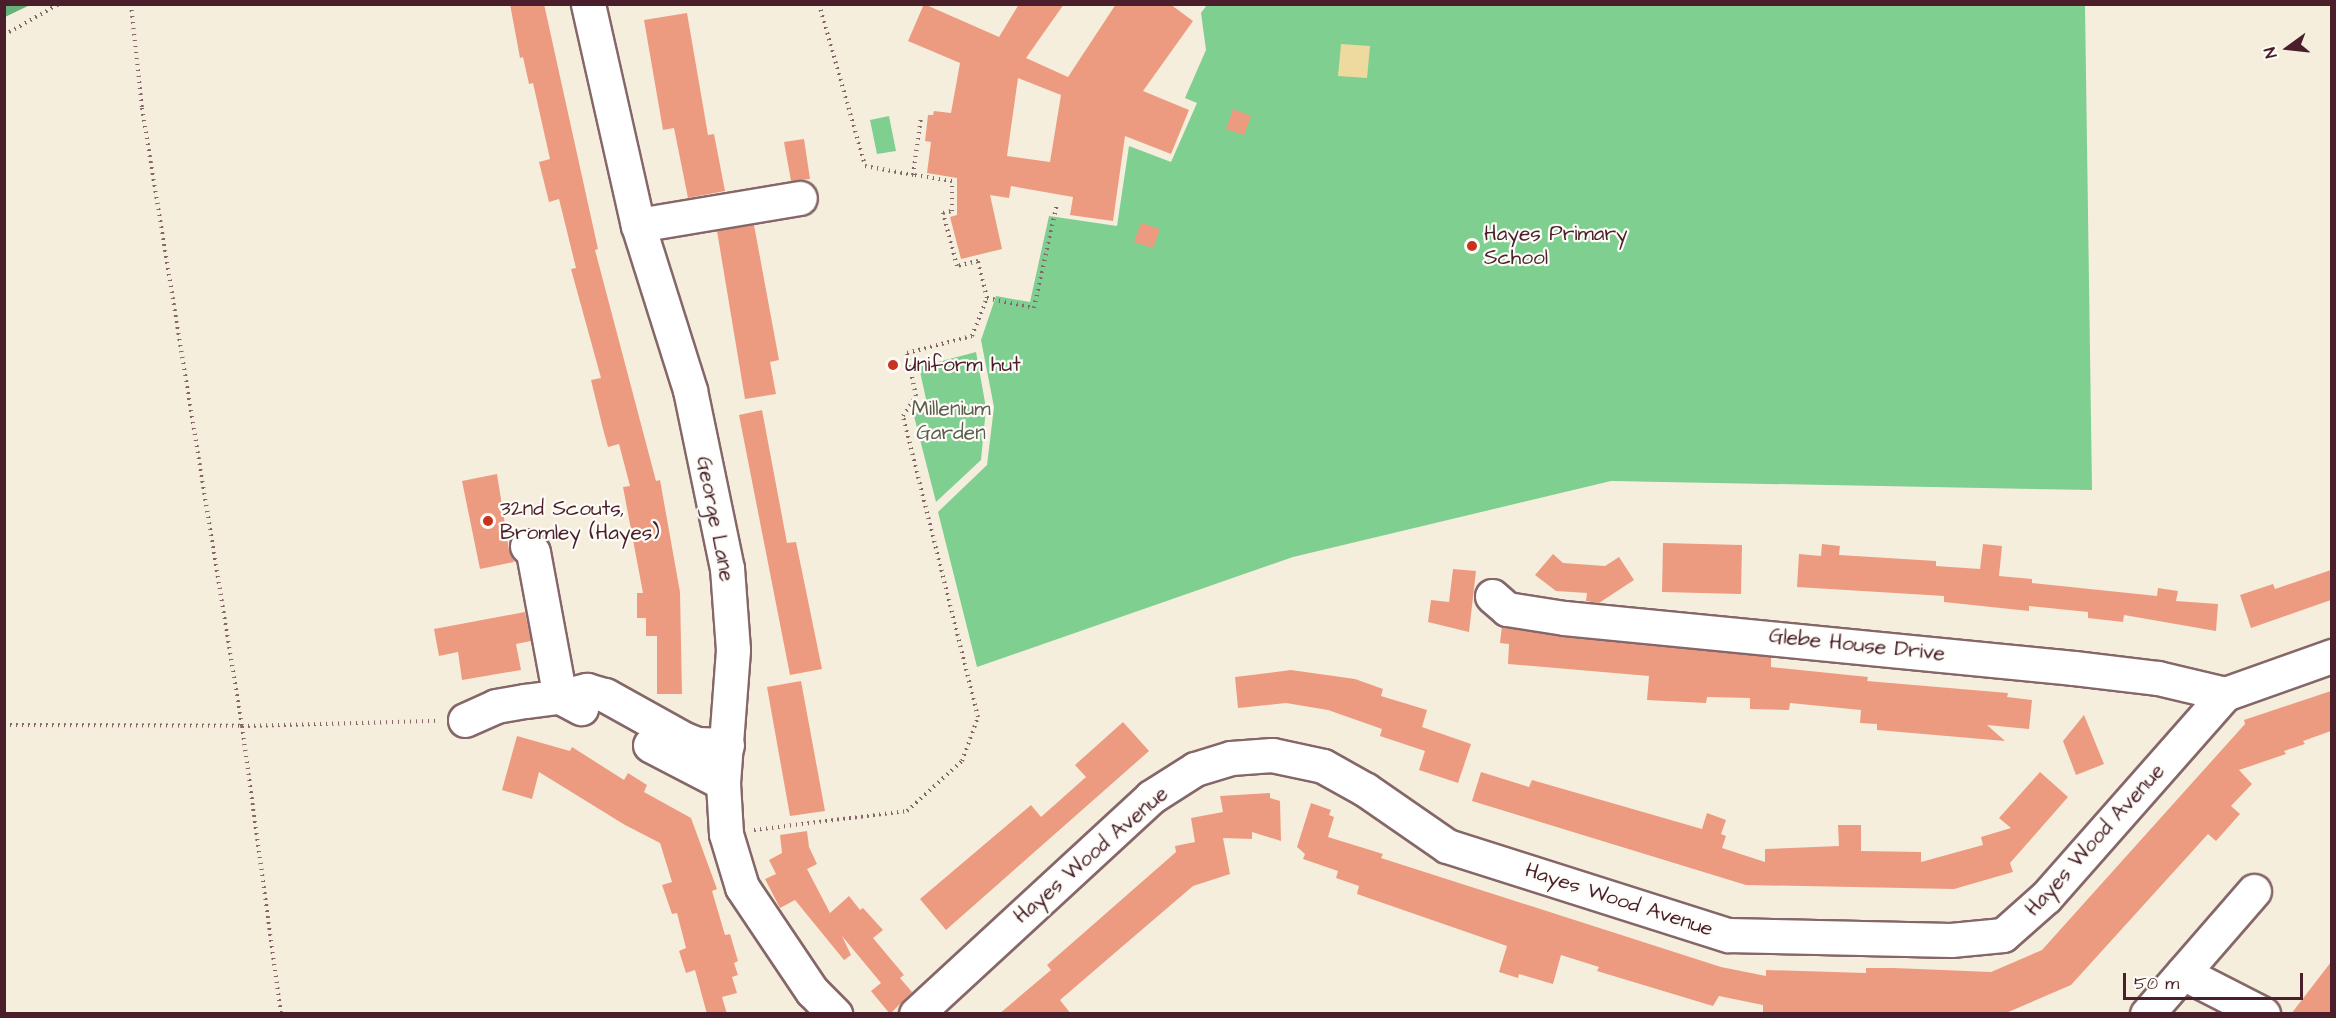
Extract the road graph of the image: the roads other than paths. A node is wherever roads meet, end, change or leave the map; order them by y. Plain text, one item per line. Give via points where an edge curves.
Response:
1 (588, 4) edge
2 (800, 198) dead end
3 (638, 225) junction
4 (527, 546) dead end
5 (1492, 596) dead end
6 (2331, 656) edge
7 (2224, 694) junction
8 (560, 697) junction
9 (465, 720) road end
10 (727, 745) junction
11 (723, 783) junction
12 (2253, 891) dead end
13 (2182, 973) junction
14 (835, 1014) edge
15 (915, 1014) edge
16 (2147, 1014) edge
17 (2263, 1014) edge

1 - 3 street, George Lane
2 - 3 street
3 - 10 street, George Lane via 690,390 727,568 733,650
4 - 8 street via 533,552
5 - 7 street, Glebe House Drive via 1507,609 1564,618 2074,668 2158,678
6 - 7 street, Hayes Wood Avenue
7 - 15 street, Hayes Wood Avenue via 2046,897 2003,935 1951,940 1728,935 1447,846 1366,790 1323,766 1272,755 1231,758 1195,770 1151,797
8 - 9 street via 496,706
8 - 10 street via 586,690 604,695 684,739 697,744
8 - 11 street
10 - 11 street, George Lane
11 - 14 street, George Lane via 726,834 742,887 812,991
12 - 13 street
13 - 16 street
13 - 17 street

